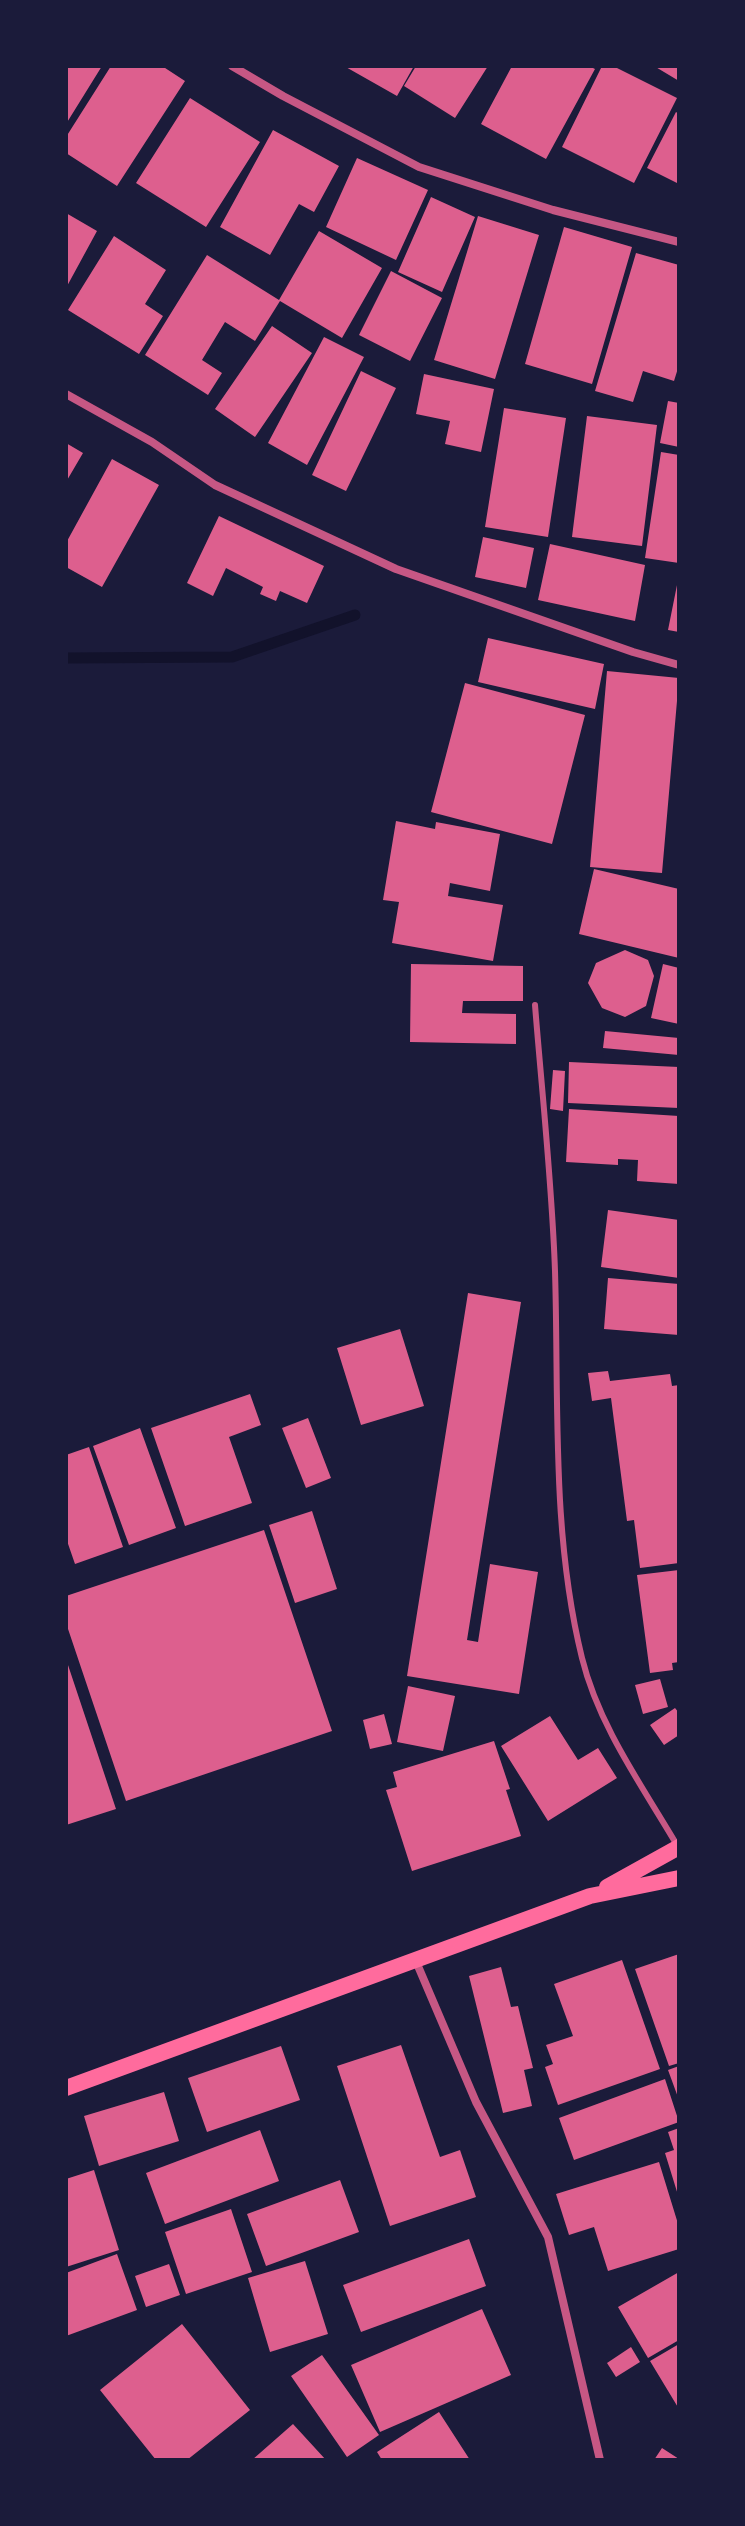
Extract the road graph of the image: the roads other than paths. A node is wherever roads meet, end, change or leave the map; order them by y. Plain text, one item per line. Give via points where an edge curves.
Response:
1 (232, 66) edge
2 (679, 242) edge
3 (66, 394) edge
4 (679, 665) edge
5 (535, 1005) dead end
6 (679, 1847) edge
7 (679, 1878) edge
8 (590, 1896) junction
9 (415, 1959) junction
10 (66, 2088) edge
11 (600, 2460) edge

1 - 2 street via 419,167 553,210
3 - 4 street via 215,485 396,569
5 - 6 lane via 555,1267 561,1516 568,1583 583,1660 608,1730
6 - 8 main road
7 - 8 main road
8 - 9 main road
9 - 10 main road
9 - 11 street via 476,2102 548,2237

